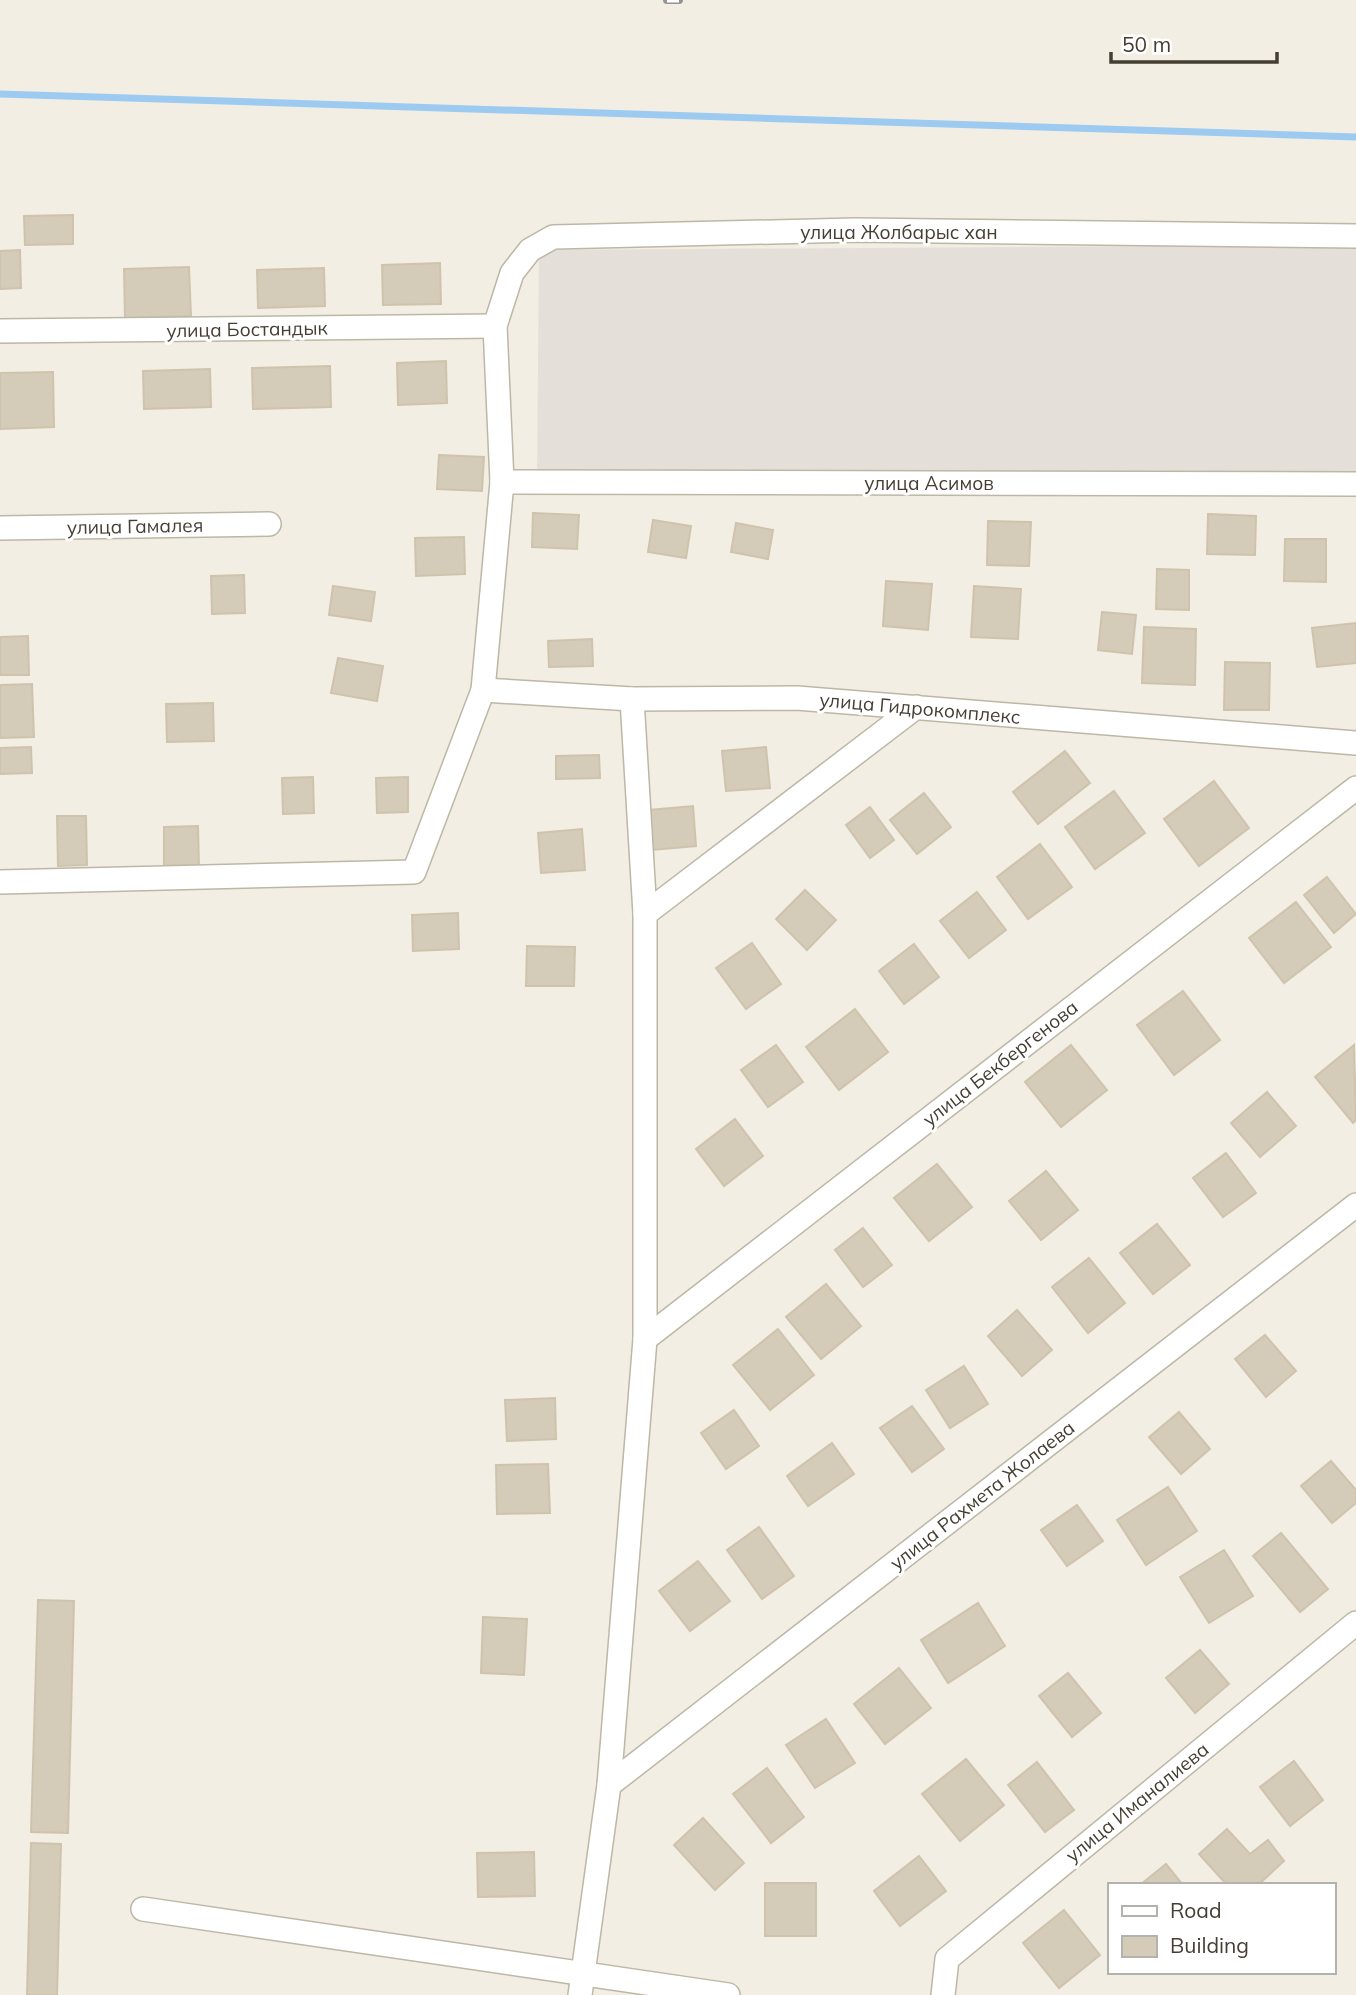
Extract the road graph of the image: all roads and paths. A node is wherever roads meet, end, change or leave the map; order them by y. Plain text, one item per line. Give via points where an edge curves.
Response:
1 (1356, 236) edge
2 (495, 326) junction
3 (0, 331) edge
4 (502, 482) junction
5 (1356, 484) edge
6 (269, 524) dead end
7 (0, 528) edge
8 (483, 690) junction
9 (632, 699) junction
10 (916, 707) junction
11 (1356, 743) edge
12 (1356, 788) edge
13 (0, 882) edge
14 (645, 914) junction
15 (1356, 1205) edge
16 (645, 1339) junction
17 (1356, 1623) edge
18 (609, 1785) junction
19 (143, 1909) dead end
20 (580, 1985) edge
21 (728, 1995) edge
22 (943, 1995) edge

1 - 2 street, улица Жолбарыс хан via 855,230 553,237 530,250 512,273
2 - 3 street, улица Бостандык
2 - 4 street
4 - 5 street, улица Асимов
4 - 8 street
6 - 7 street, улица Гамалея
8 - 9 street, улица Гидрокомплекс
8 - 13 street via 414,872
9 - 10 street, улица Гидрокомплекс via 797,698
9 - 14 street
10 - 11 street, улица Гидрокомплекс
10 - 14 street
12 - 16 street, улица Бекбергенова
14 - 16 street
15 - 18 street, улица Рахмета Жолаева
16 - 18 street
17 - 22 street, улица Иманалиева via 947,1959
18 - 20 street
19 - 20 street
20 - 21 street

